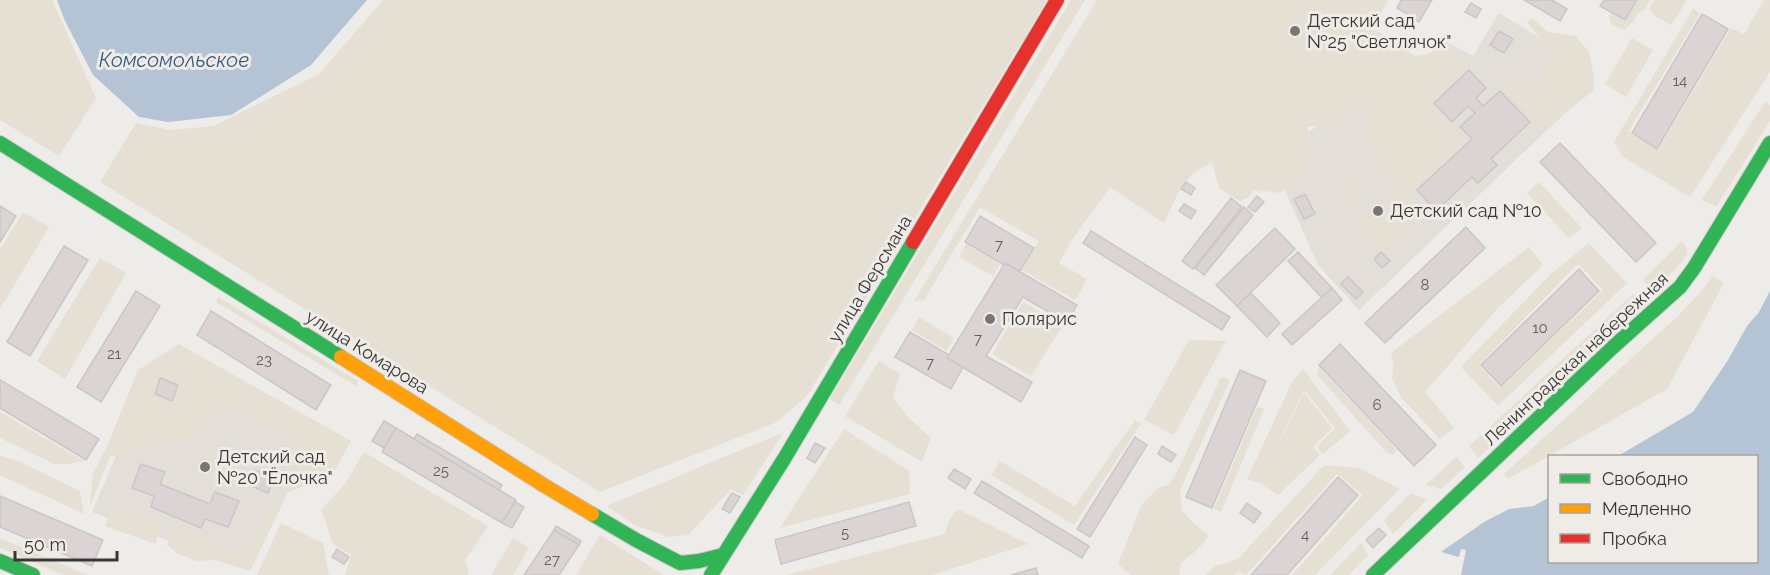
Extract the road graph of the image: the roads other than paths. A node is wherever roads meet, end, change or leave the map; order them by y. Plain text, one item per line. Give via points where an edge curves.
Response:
1 (1057, 0) edge
2 (0, 143) edge
3 (1770, 143) edge
4 (723, 555) junction
5 (0, 561) edge
6 (680, 564) junction
7 (33, 575) edge
8 (689, 575) edge
9 (711, 575) edge
10 (1373, 575) edge

1 - 4 street, улица Ферсмана
2 - 6 street, улица Комарова via 545,486
3 - 10 street, Ленинградская набережная via 1680,287
4 - 6 street
4 - 9 street, улица Ферсмана
5 - 7 street
6 - 8 street

